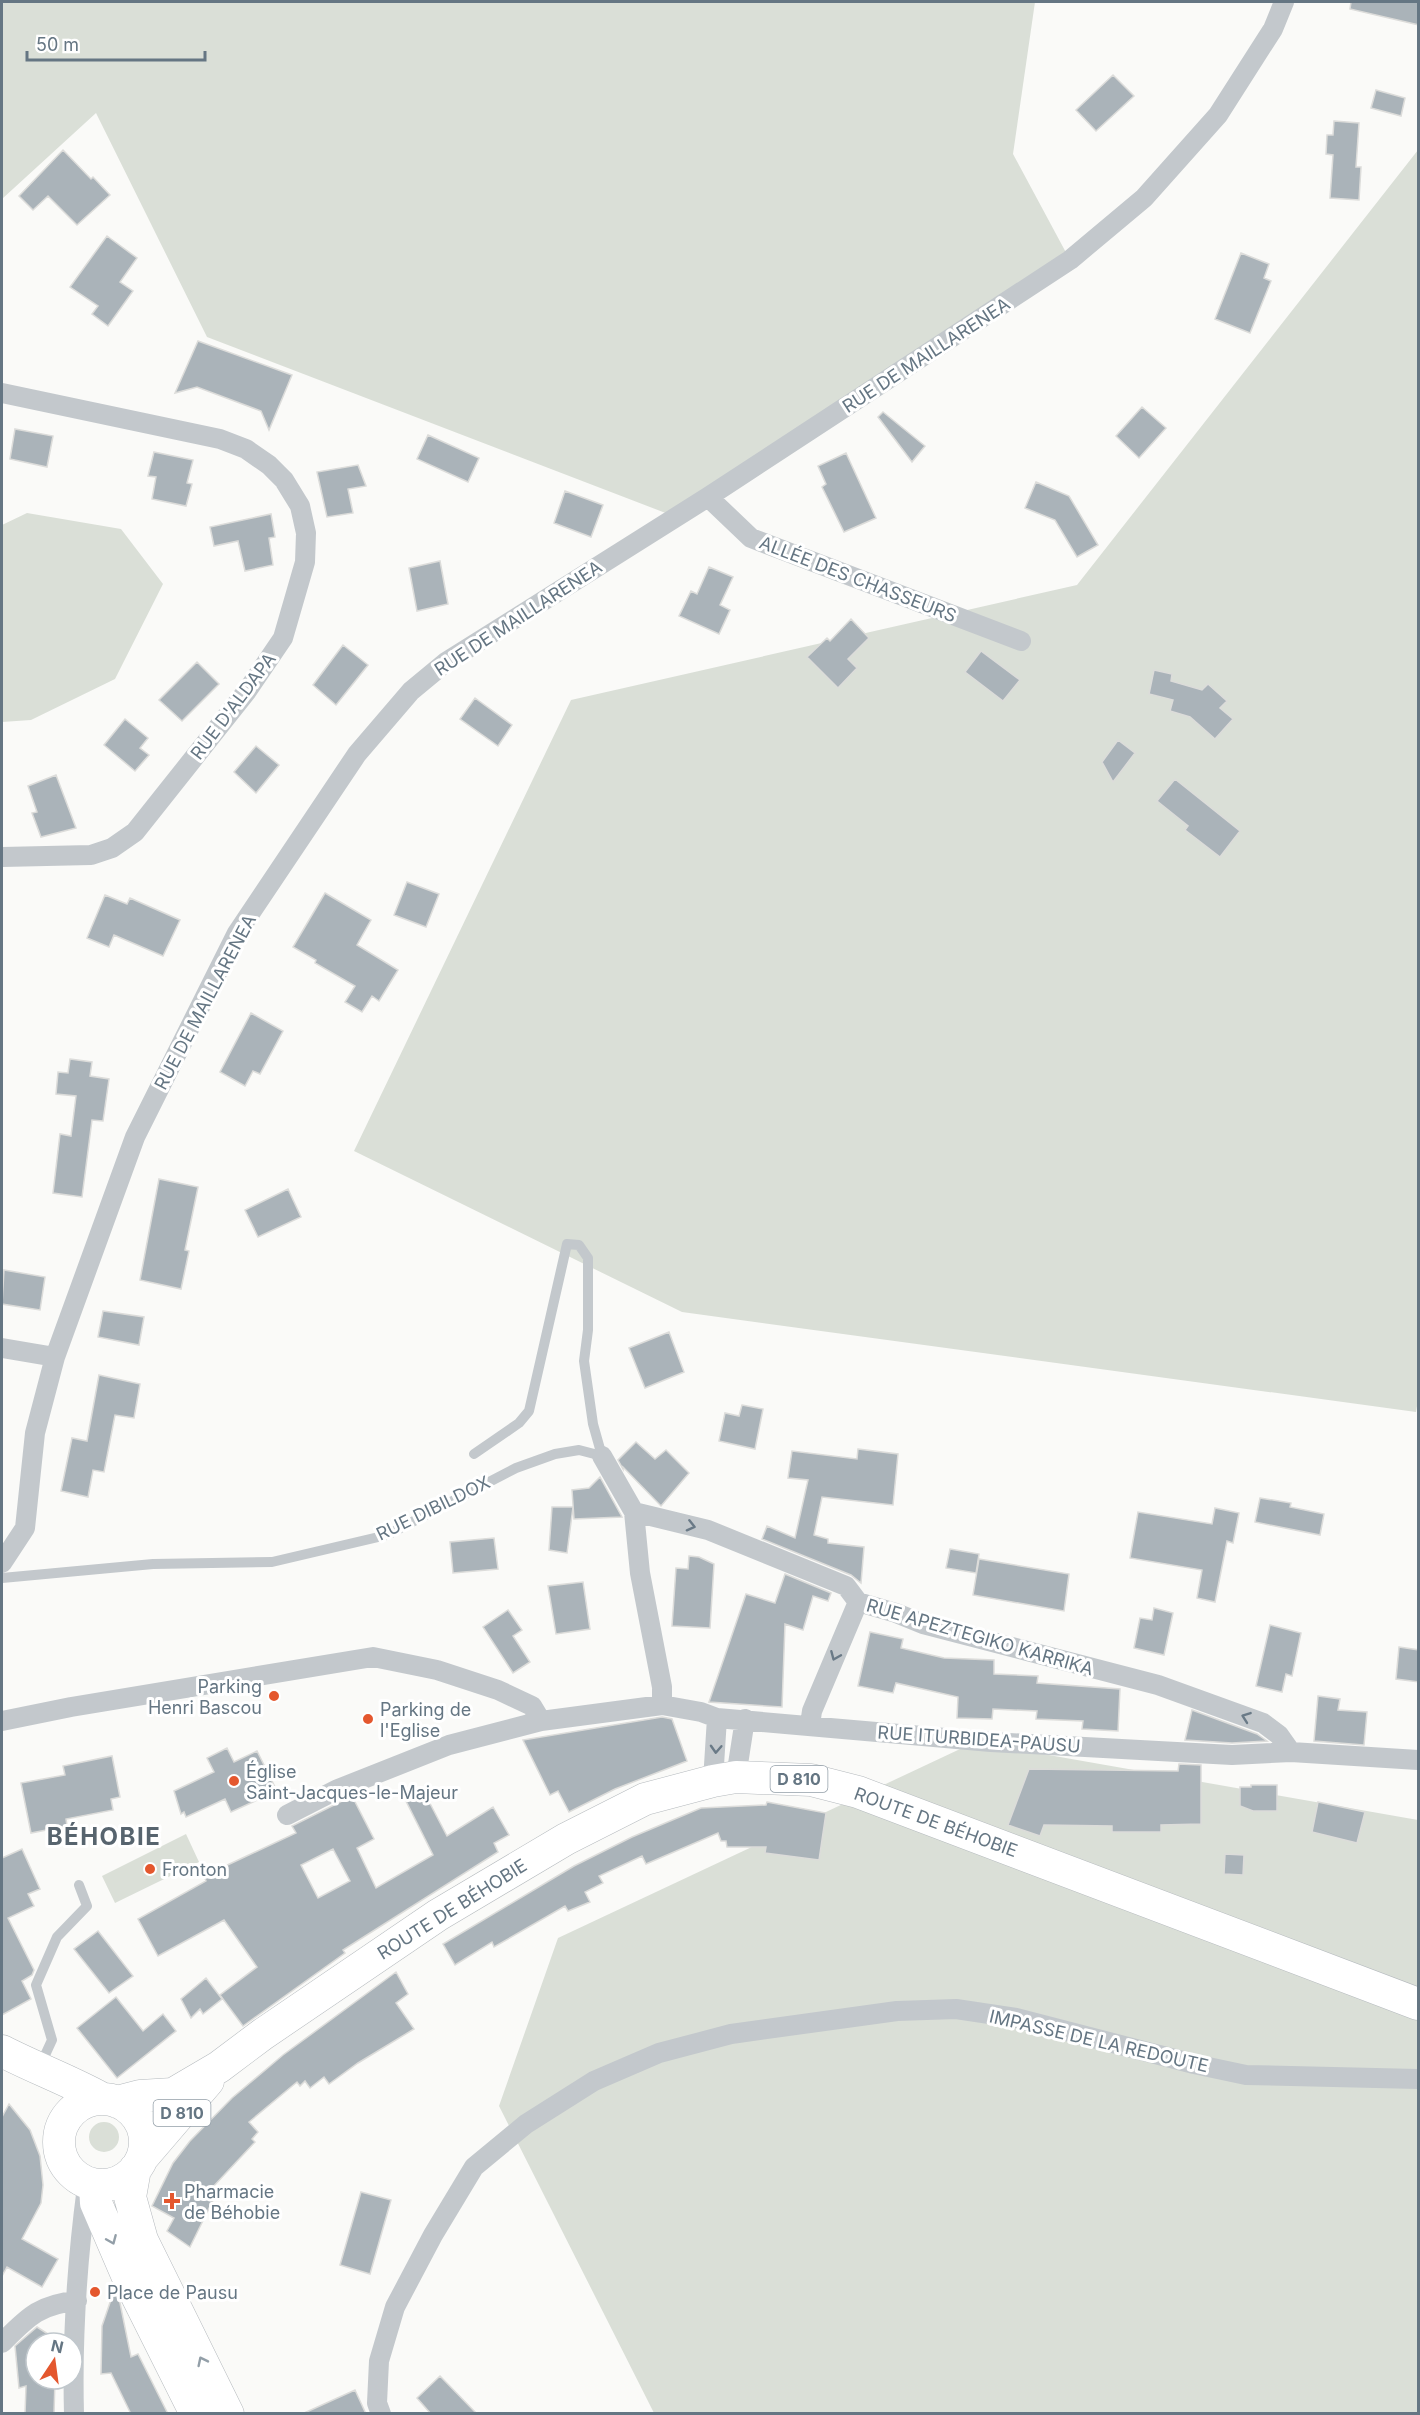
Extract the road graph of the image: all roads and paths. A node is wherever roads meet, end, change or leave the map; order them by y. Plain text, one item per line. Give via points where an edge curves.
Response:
1 (1284, 2) edge
2 (2, 393) edge
3 (708, 497) junction
4 (1021, 641) dead end
5 (2, 857) edge
6 (2, 1348) edge
7 (55, 1357) junction
8 (474, 1454) dead end
9 (602, 1456) junction
10 (634, 1512) junction
11 (2, 1563) edge
12 (2, 1578) edge
13 (858, 1602) junction
14 (662, 1696) junction
15 (717, 1718) junction
16 (745, 1719) junction
17 (2, 1721) edge
18 (541, 1721) junction
19 (810, 1725) junction
20 (1291, 1752) junction
21 (1419, 1760) edge
22 (725, 1779) junction
23 (287, 1815) dead end
24 (79, 1885) dead end
25 (1419, 2004) edge
26 (2, 2052) edge
27 (219, 2067) junction
28 (38, 2070) junction
29 (1419, 2079) edge
30 (109, 2100) junction
31 (59, 2137) junction
32 (138, 2164) junction
33 (92, 2183) junction
34 (77, 2301) junction
35 (2, 2343) edge
36 (74, 2414) edge
37 (196, 2414) edge
38 (228, 2414) edge
39 (381, 2414) edge

1 - 3 street, RUE DE MAILLARENEA via 1273,29 1218,115 1144,198 1070,260
2 - 5 street, RUE D'ALDAPA via 220,439 246,449 284,480 300,506 306,533 305,562 283,638 248,691 135,832 112,848 91,855
3 - 4 street, ALLÉE DES CHASSEURS via 751,538
3 - 7 street, RUE DE MAILLARENEA via 446,662 411,691 357,753 237,933 135,1137
6 - 7 street
7 - 11 street, RUE DE MAILLARENEA via 35,1433 25,1528
8 - 9 lane via 519,1423 529,1411 567,1244 579,1245 588,1258 584,1361
9 - 10 street
9 - 12 lane, RUE DIBILDOX via 579,1450 555,1454 516,1468 387,1535 272,1562 153,1564
10 -> 13 street, RUE APEZTEGIKO KARRIKA via 708,1530 846,1586
10 - 14 street via 640,1573
13 -> 19 street via 812,1711
20 -> 13 street, RUE APEZTEGIKO KARRIKA via 1279,1735 1263,1723 1158,1686 923,1624
14 - 15 street, RUE ITURBIDEA-PAUSU
14 - 18 street, RUE ITURBIDEA-PAUSU
15 - 16 street, RUE ITURBIDEA-PAUSU
15 -> 22 street
16 - 19 street, RUE ITURBIDEA-PAUSU
16 - 22 street
17 - 18 street via 373,1658 437,1670 498,1690 532,1706
18 - 23 street, RUE ITURBIDEA-PAUSU via 449,1745 339,1789
19 - 20 street, RUE ITURBIDEA-PAUSU via 991,1742 1232,1755
20 - 21 street, RUE ITURBIDEA-PAUSU
22 - 25 main road, ROUTE DE BÉHOBIE / D 810 via 811,1780 858,1792
22 - 27 main road, ROUTE DE BÉHOBIE / D 810 via 645,1800 566,1839 438,1915
24 - 28 lane via 87,1906 57,1937 36,1985 52,2040
26 - 28 main road
27 - 30 main road, ROUTE DE BÉHOBIE / D 810 via 173,2094
27 - 32 main road, ROUTE DE BÉHOBIE / D 810
28 - 30 main road
28 - 31 main road
29 - 39 street, IMPASSE DE LA REDOUTE via 1246,2075 1016,2018 956,2010 897,2011 731,2034 659,2053 594,2081 526,2124 474,2167 395,2307 379,2361 377,2403
30 - 31 main road via 77,2106 68,2115
30 - 32 main road via 129,2108 138,2118 144,2138
31 - 33 main road via 65,2164
32 - 33 main road via 115,2183
38 -> 32 main road, D 810 via 142,2240 129,2197
33 - 34 street via 82,2224
33 -> 37 main road via 96,2203 130,2282
34 - 35 street via 56,2302 42,2308
34 - 36 street

